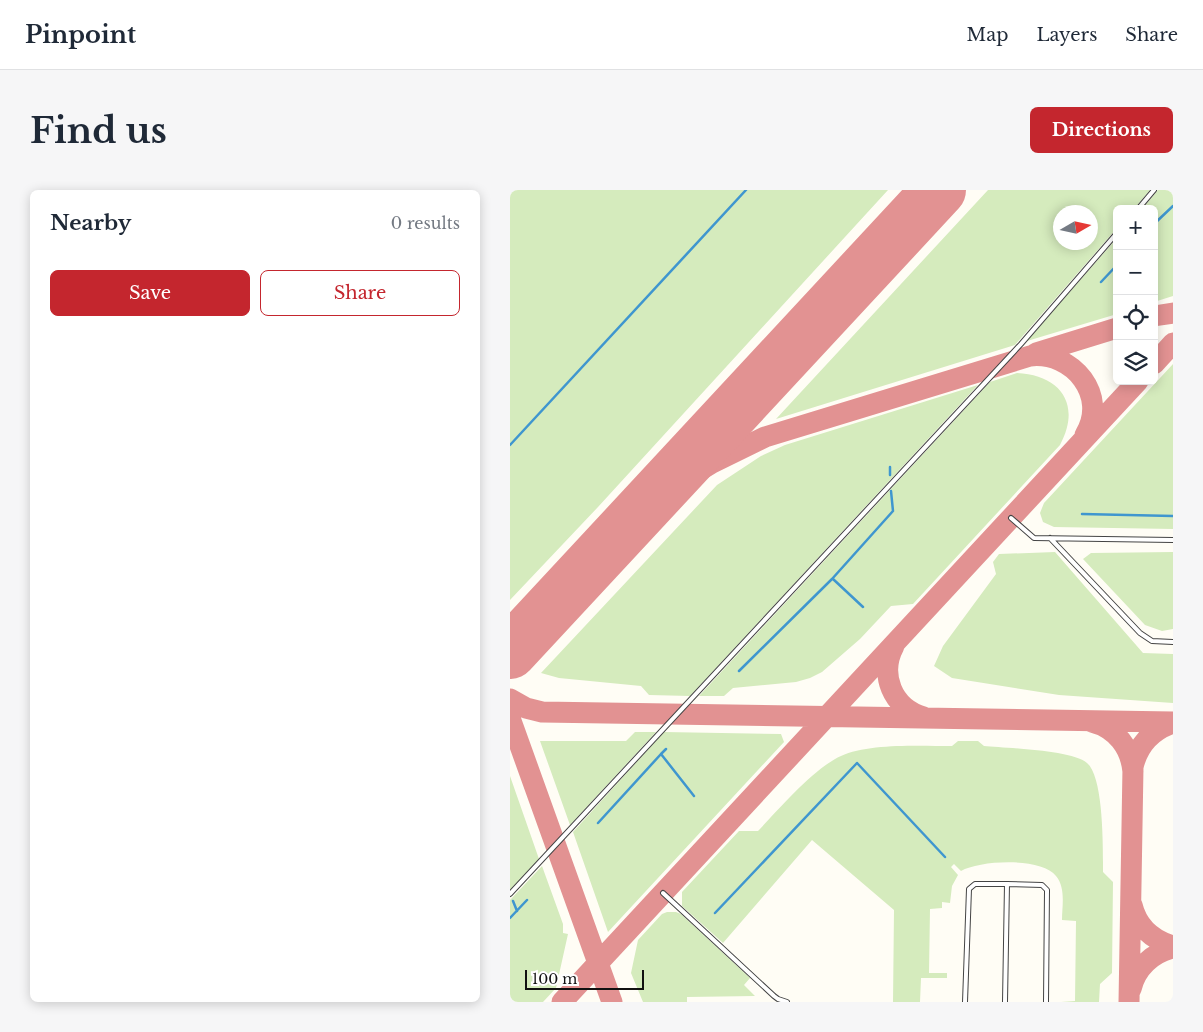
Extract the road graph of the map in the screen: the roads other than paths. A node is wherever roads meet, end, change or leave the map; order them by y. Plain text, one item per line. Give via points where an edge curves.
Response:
1 (1154, 190) edge
2 (1141, 205) edge
3 (1113, 238) edge
4 (1011, 518) dead end
5 (1050, 538) junction
6 (1173, 540) edge
7 (1173, 642) edge
8 (1007, 884) junction
9 (663, 893) dead end
10 (510, 894) edge
11 (777, 1001) edge
12 (787, 1002) edge
13 (966, 1002) edge
14 (1005, 1002) edge
15 (1046, 1002) edge

1 - 2 lane
3 - 10 lane via 1021,344
4 - 5 lane via 1034,538
5 - 6 lane
5 - 7 lane via 1140,633 1152,641
8 - 13 lane via 975,884 969,889
8 - 14 lane
8 - 15 lane via 1042,885 1047,890
9 - 11 lane
11 - 12 lane

